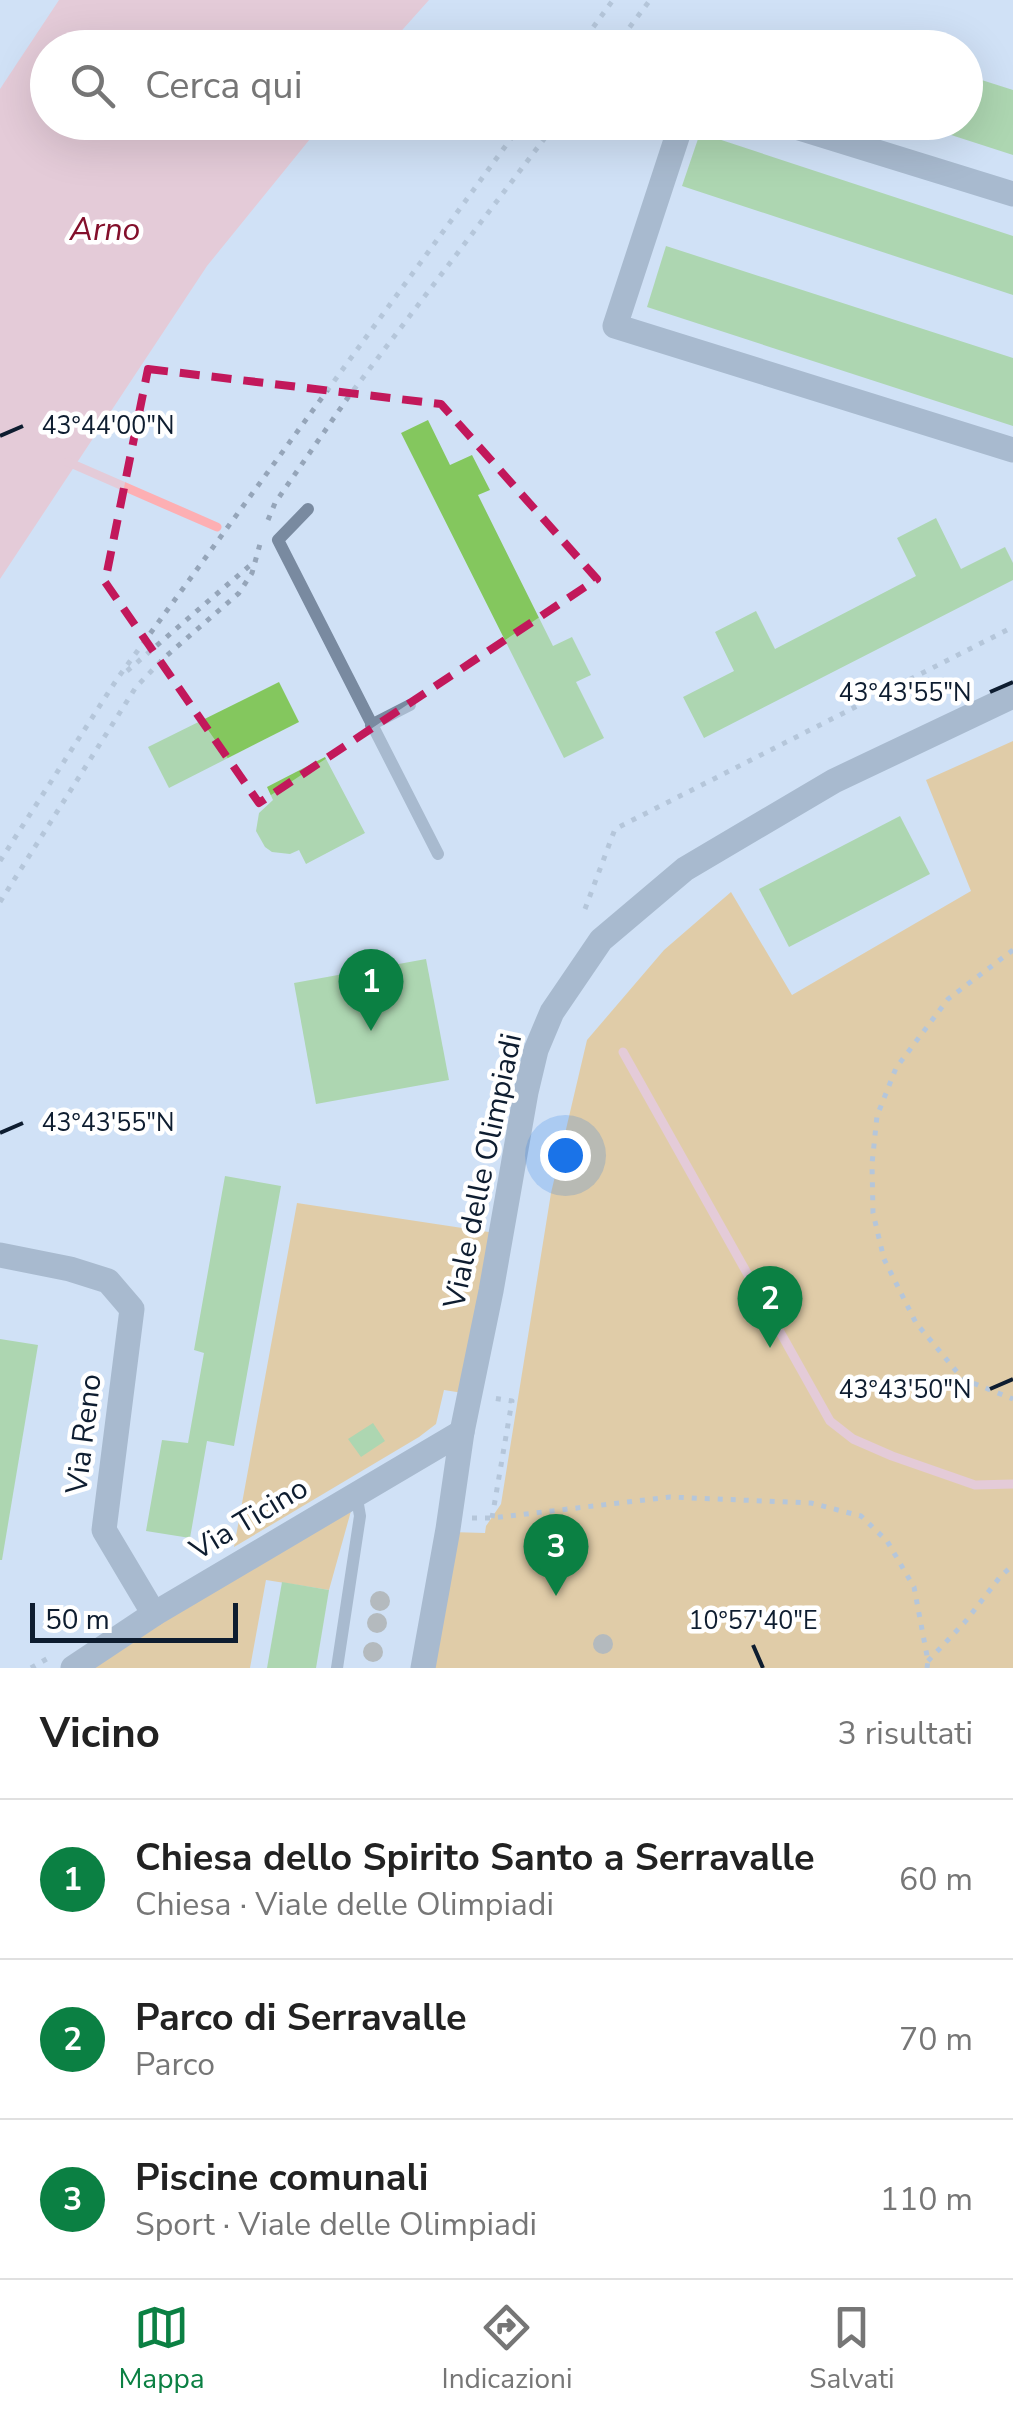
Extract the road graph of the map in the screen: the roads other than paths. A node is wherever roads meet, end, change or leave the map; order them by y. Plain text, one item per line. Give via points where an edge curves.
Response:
1 (676, 140) edge
2 (838, 140) edge
3 (1013, 194) edge
4 (1013, 450) edge
5 (308, 509) dead end
6 (1013, 696) edge
7 (410, 705) dead end
8 (371, 724) junction
9 (438, 854) dead end
10 (0, 1255) edge
11 (462, 1432) junction
12 (356, 1493) junction
13 (154, 1614) junction
14 (73, 1668) edge
15 (337, 1668) edge
16 (423, 1668) edge

1 - 4 street via 615,326
2 - 3 street
5 - 8 lane via 278,540
6 - 11 street, Viale delle Olimpiadi via 834,781 685,869 602,940 552,1012 536,1050
7 - 8 lane
8 - 9 lane
10 - 13 street, Via Reno via 108,1281 132,1309 104,1530
11 - 12 street, Via Ticino
11 - 16 street, Viale delle Olimpiadi
12 - 13 street, Via Ticino
12 - 15 lane via 360,1516
13 - 14 street, Via Ticino

